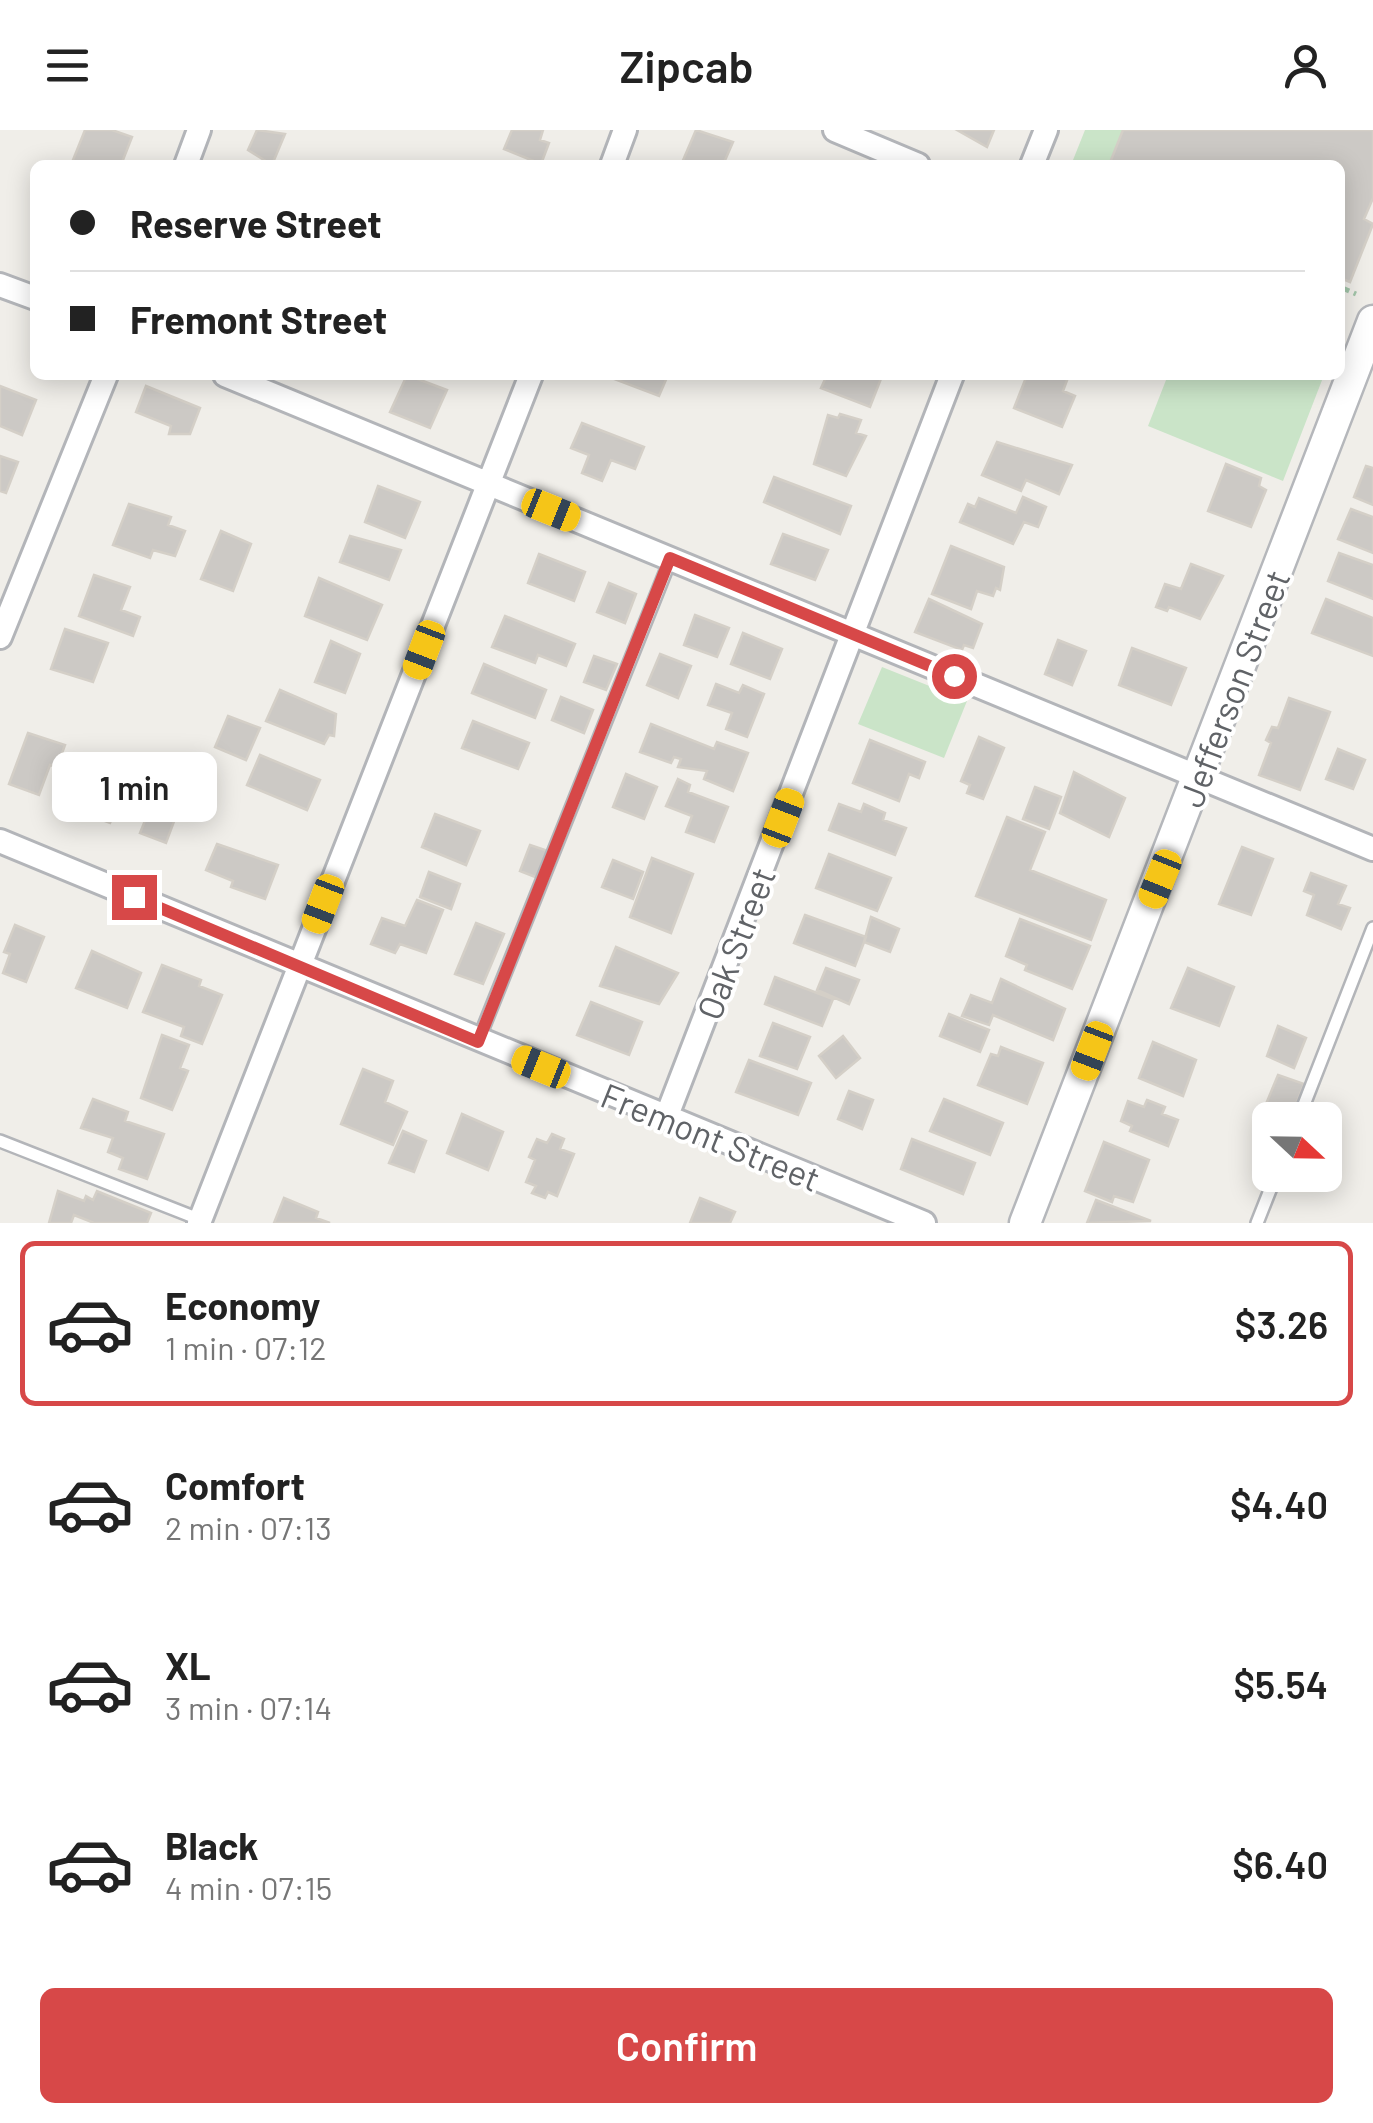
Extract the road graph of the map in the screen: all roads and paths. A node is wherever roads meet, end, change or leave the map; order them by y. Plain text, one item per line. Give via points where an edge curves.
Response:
1 (199, 130) edge
2 (625, 130) edge
3 (835, 130) edge
4 (1046, 130) edge
5 (188, 160) edge
6 (614, 160) edge
7 (906, 160) edge
8 (1034, 160) edge
9 (0, 285) edge
10 (1345, 289) edge
11 (1356, 294) dead end
12 (30, 296) edge
13 (1373, 320) edge
14 (1368, 352) edge
15 (104, 380) edge
16 (236, 380) edge
17 (529, 380) edge
18 (950, 380) edge
19 (489, 485) junction
20 (670, 558) junction
21 (854, 634) junction
22 (0, 637) edge
23 (1198, 780) junction
24 (0, 841) edge
25 (1373, 849) edge
26 (1373, 928) edge
27 (298, 966) junction
28 (478, 1042) junction
29 (1305, 1102) edge
30 (666, 1118) junction
31 (0, 1141) edge
32 (1270, 1192) edge
33 (202, 1222) edge
34 (924, 1223) edge
35 (1025, 1223) edge
36 (1258, 1223) edge

1 - 5 street
2 - 6 street
3 - 7 street
4 - 8 street
9 - 12 street
10 - 11 path
13 - 14 street, Jefferson Street
14 - 23 street, Jefferson Street
15 - 22 street
16 - 19 street
17 - 19 street
18 - 21 street, Oak Street
19 - 20 street
19 - 27 street
20 - 21 street
20 - 28 lane
21 - 23 street
21 - 30 street, Oak Street
23 - 25 street
23 - 35 street, Jefferson Street
24 - 27 street, Fremont Street
26 - 29 lane
27 - 28 street, Fremont Street
27 - 33 street
28 - 30 street, Fremont Street
30 - 34 street, Fremont Street
31 - 33 lane
32 - 36 lane

